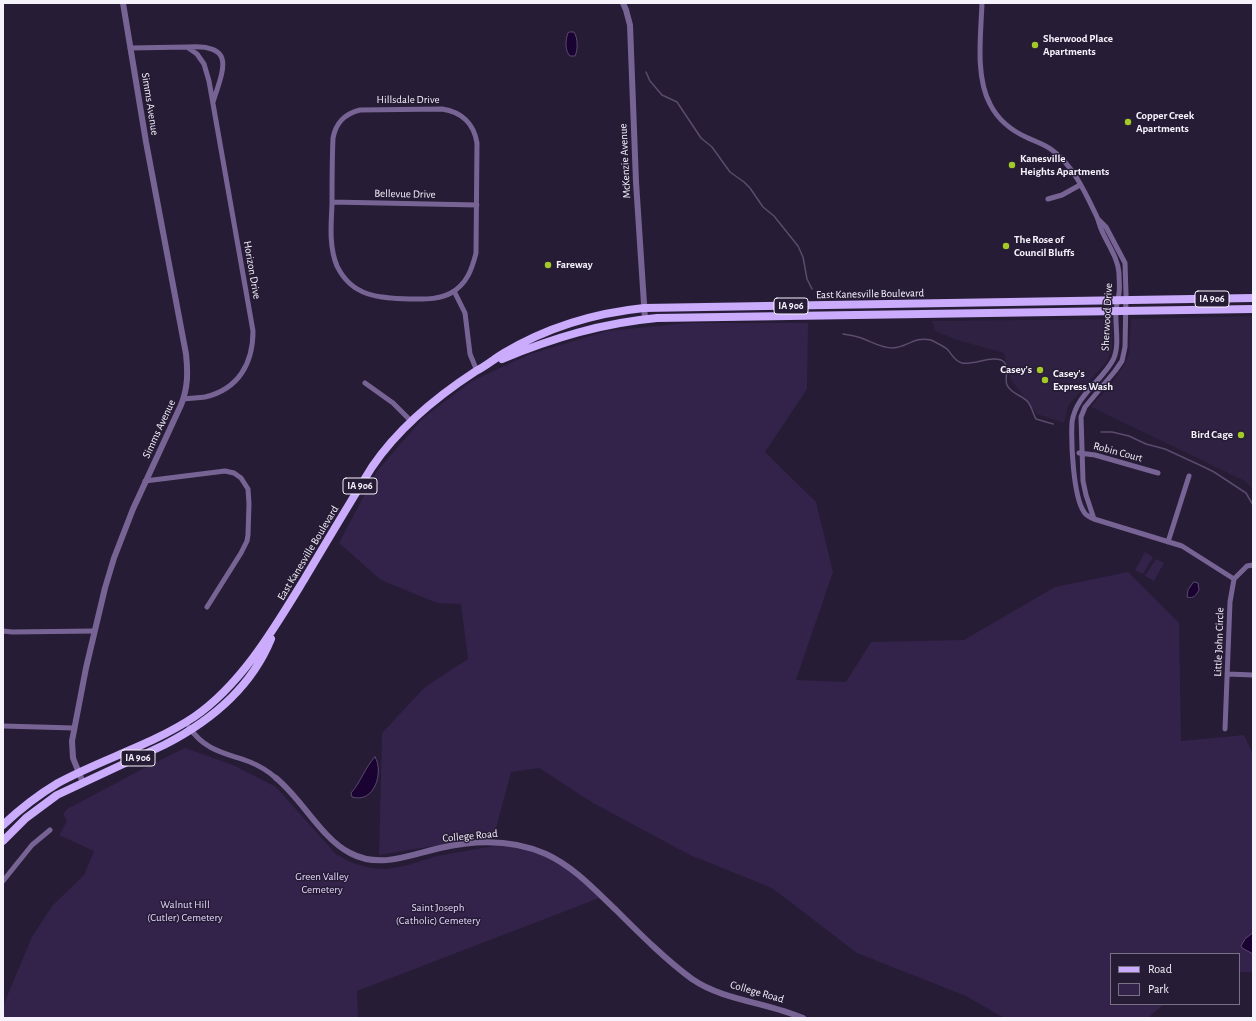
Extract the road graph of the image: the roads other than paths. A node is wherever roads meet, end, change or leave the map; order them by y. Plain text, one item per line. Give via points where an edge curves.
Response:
1 (123, 3) edge
2 (623, 3) edge
3 (982, 3) edge
4 (130, 48) junction
5 (187, 48) junction
6 (212, 103) junction
7 (1080, 185) junction
8 (1048, 199) dead end
9 (332, 202) junction
10 (477, 205) junction
11 (1098, 219) junction
12 (454, 291) junction
13 (1253, 298) edge
14 (1121, 300) junction
15 (644, 308) junction
16 (1253, 309) edge
17 (1116, 311) junction
18 (1125, 311) junction
19 (645, 319) junction
20 (477, 371) junction
21 (365, 383) dead end
22 (184, 399) junction
23 (411, 421) junction
24 (1073, 453) junction
25 (1082, 453) junction
26 (1158, 473) dead end
27 (1189, 476) dead end
28 (145, 481) junction
29 (1094, 518) junction
30 (1168, 542) junction
31 (1253, 565) edge
32 (1234, 579) junction
33 (207, 607) dead end
34 (275, 629) junction
35 (3, 631) edge
36 (95, 631) junction
37 (1227, 674) junction
38 (1253, 675) edge
39 (186, 722) junction
40 (3, 726) edge
41 (74, 728) junction
42 (1225, 729) dead end
43 (191, 730) junction
44 (79, 773) junction
45 (276, 778) joint
46 (83, 782) junction
47 (3, 825) edge
48 (50, 830) dead end
49 (3, 841) edge
50 (3, 881) edge
51 (803, 1018) edge

1 - 4 street, Simms Avenue
2 - 15 street, McKenzie Avenue via 630,25
3 - 7 street, Sherwood Drive via 981,71 990,105 1011,128 1047,146 1060,156
4 - 5 street, Horizon Drive
4 - 22 street, Simms Avenue via 186,354 188,380
5 - 6 street, Horizon Drive via 197,54 204,64
5 - 6 street, Horizon Drive via 210,48 216,50 221,57 224,66
6 - 22 street, Horizon Drive via 253,330 253,342 245,369 229,386 211,395
7 - 8 street
7 - 11 street, Sherwood Drive
9 - 10 street, Bellevue Drive
9 - 10 street, Hillsdale Drive via 333,138 337,126 344,117 360,110 442,109 463,117 471,125 476,136
9 - 12 street, Hillsdale Drive via 333,254 345,278 360,291 383,298 432,299
10 - 12 street, Hillsdale Drive via 476,253 473,267
11 - 14 street, Sherwood Drive via 1118,267
11 - 14 street, Sherwood Drive via 1106,227 1125,263
12 - 20 street via 465,314 470,354
13 - 14 main road, East Kanesville Boulevard / IA 906
14 - 15 main road, East Kanesville Boulevard / IA 906
14 - 17 street, Sherwood Drive
14 - 18 street, Sherwood Drive
15 - 19 street, McKenzie Avenue
15 - 20 main road, East Kanesville Boulevard / IA 906 via 569,324 519,345
16 - 18 main road, East Kanesville Boulevard / IA 906
17 - 18 main road, East Kanesville Boulevard / IA 906
17 - 19 main road, East Kanesville Boulevard / IA 906
17 - 24 street, Sherwood Drive via 1116,352 1108,367 1075,408 1072,422
18 - 25 street, Sherwood Drive via 1124,355 1120,365 1083,409 1080,424
19 - 20 main road, East Kanesville Boulevard / IA 906 via 579,331 517,353
20 - 23 main road, East Kanesville Boulevard / IA 906 via 442,395
21 - 23 street via 393,403
22 - 28 street, Simms Avenue
23 - 34 main road, East Kanesville Boulevard / IA 906 via 372,467
24 - 25 street, Robin Court
24 - 29 street, Sherwood Drive via 1075,480 1083,512
25 - 26 street, Robin Court
25 - 29 street, Sherwood Drive via 1084,486
27 - 30 street
28 - 33 street via 225,471 234,473 246,484 249,493 247,541
28 - 36 street, Simms Avenue via 114,558
29 - 30 street, Sherwood Drive
30 - 32 street, Sherwood Drive via 1182,546
31 - 32 street via 1247,566
32 - 37 street, Little John Circle via 1230,602
34 - 39 main road, East Kanesville Boulevard / IA 906 via 244,671 210,704
34 - 43 main road, East Kanesville Boulevard / IA 906 via 262,659 244,684 223,706
35 - 36 street
36 - 41 street, Simms Avenue
37 - 38 street
37 - 42 street, Little John Circle
39 - 43 street, College Road
39 - 44 main road, East Kanesville Boulevard / IA 906
40 - 41 street
41 - 44 street, Simms Avenue via 72,751
43 - 45 street, College Road via 211,749 260,767
43 - 46 main road, East Kanesville Boulevard / IA 906
44 - 46 street, Simms Avenue
44 - 47 main road, East Kanesville Boulevard / IA 906 via 38,796
45 - 51 street, College Road via 287,786 335,843 362,858 376,861 399,859 446,847 482,843 516,844 545,854 578,874 692,979 716,991 778,1008
46 - 49 main road, East Kanesville Boulevard / IA 906 via 41,806
48 - 50 street via 32,845

